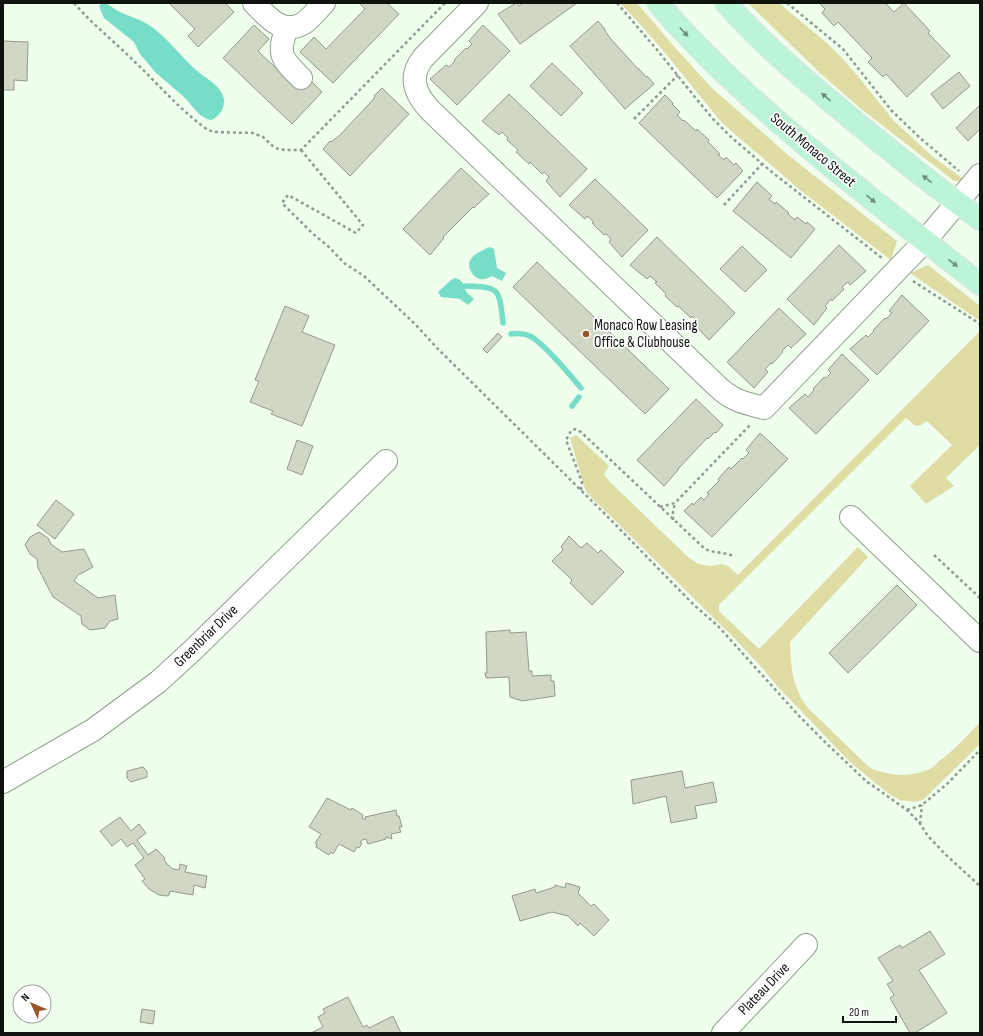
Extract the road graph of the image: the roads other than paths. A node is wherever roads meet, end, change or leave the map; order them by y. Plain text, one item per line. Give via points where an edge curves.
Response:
1 (254, 3) edge
2 (324, 3) edge
3 (477, 3) edge
4 (658, 3) edge
5 (726, 3) edge
6 (287, 27) junction
7 (301, 78) dead end
8 (972, 175) edge
9 (957, 203) junction
10 (980, 219) edge
11 (925, 241) junction
12 (980, 284) edge
13 (386, 462) dead end
14 (851, 516) dead end
15 (980, 641) edge
16 (3, 782) edge
17 (806, 945) dead end
18 (723, 1033) edge

1 - 6 street via 278,25
2 - 6 street via 304,22
3 - 11 street via 418,66 414,76 422,101 723,392 738,401 764,408
4 -> 11 main road, South Monaco Street via 702,52 756,103
9 -> 5 main road via 808,82
6 - 7 street via 281,46 282,56
8 - 9 street
9 - 10 main road
9 - 11 street
11 -> 12 main road, South Monaco Street
13 - 16 street, Greenbriar Drive via 158,682 93,730
14 - 15 street
17 - 18 street, Plateau Drive

